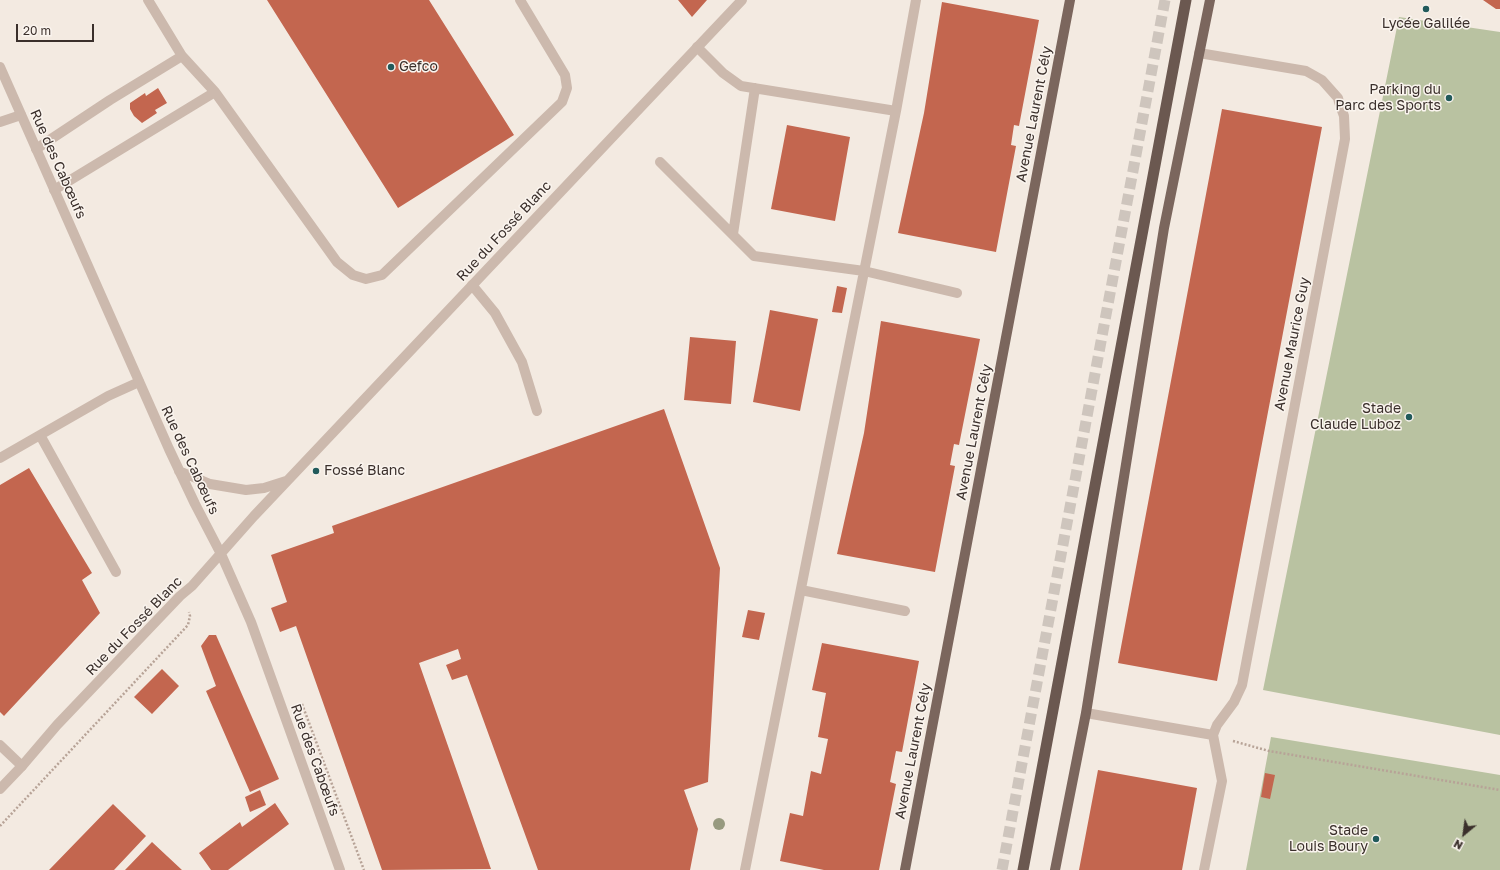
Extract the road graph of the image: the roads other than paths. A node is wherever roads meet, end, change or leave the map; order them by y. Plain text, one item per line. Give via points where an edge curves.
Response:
1 (148, 0) edge
2 (520, 0) edge
3 (742, 0) edge
4 (916, 0) edge
5 (1070, 0) edge
6 (1186, 0) edge
7 (1210, 0) edge
8 (697, 47) junction
9 (1199, 53) junction
10 (182, 56) junction
11 (0, 67) edge
12 (755, 88) junction
13 (215, 92) junction
14 (896, 111) junction
15 (21, 115) junction
16 (0, 122) edge
17 (36, 149) junction
18 (660, 162) dead end
19 (54, 190) junction
20 (733, 234) junction
21 (864, 271) junction
22 (472, 285) junction
23 (957, 293) dead end
24 (139, 382) junction
25 (537, 411) dead end
26 (40, 435) junction
27 (0, 458) edge
28 (179, 471) junction
29 (286, 482) junction
30 (221, 554) junction
31 (116, 572) dead end
32 (801, 590) junction
33 (905, 610) dead end
34 (1086, 713) junction
35 (1212, 736) junction
36 (0, 745) edge
37 (22, 766) junction
38 (0, 789) edge
39 (340, 870) edge
40 (746, 870) edge
41 (905, 870) edge
42 (1023, 870) edge
43 (1055, 870) edge
44 (1204, 870) edge

1 - 10 street
2 - 13 street via 565,75 567,88 562,102 382,275 366,279 353,275 337,262
3 - 8 street, Rue du Fossé Blanc
4 - 14 street
5 - 41 main road, Avenue Laurent Cély
6 - 42 highway
7 - 9 main road
8 - 12 street via 723,73 741,86
8 - 22 street, Rue du Fossé Blanc
9 - 34 main road via 1164,228
9 - 35 street, Avenue Maurice Guy via 1306,71 1322,80 1338,98 1344,116 1345,139 1242,684 1234,702 1216,725
10 - 13 street
10 - 17 street
11 - 15 street, Rue des Cabœufs
12 - 14 street
12 - 20 street
13 - 19 street
14 - 21 street
15 - 16 street
15 - 17 street, Rue des Cabœufs
17 - 19 street, Rue des Cabœufs
18 - 20 street
19 - 24 street, Rue des Cabœufs
20 - 21 street via 754,256
21 - 23 street
21 - 32 street
22 - 25 street via 495,313 522,362
22 - 29 street, Rue du Fossé Blanc
24 - 26 street via 108,396
24 - 28 street, Rue des Cabœufs
26 - 27 street
26 - 31 street
28 - 29 street via 210,484 246,490
28 - 30 street, Rue des Cabœufs
29 - 30 street, Rue du Fossé Blanc
30 - 37 street, Rue du Fossé Blanc via 57,725
30 - 39 street, Rue des Cabœufs via 252,622
32 - 33 street
32 - 40 street
34 - 35 street
34 - 43 main road
35 - 44 street via 1222,781
36 - 37 street
37 - 38 street, Rue du Fossé Blanc

